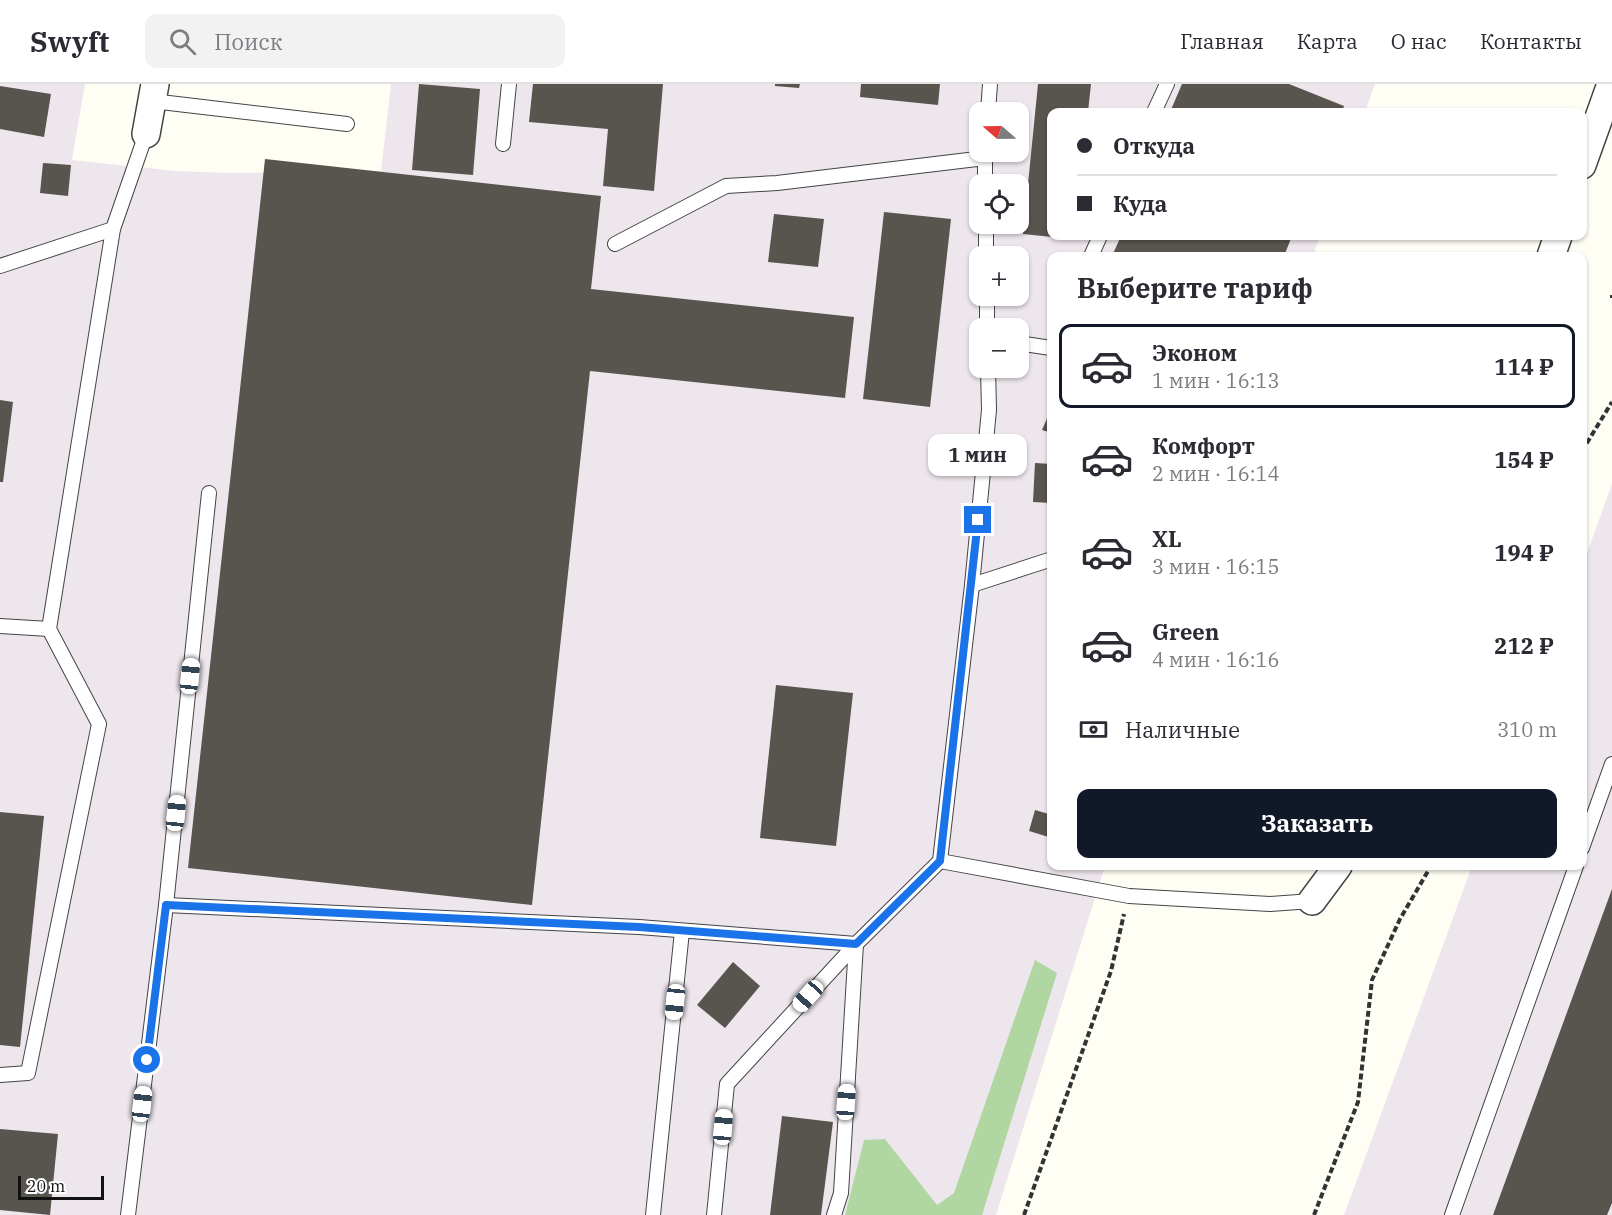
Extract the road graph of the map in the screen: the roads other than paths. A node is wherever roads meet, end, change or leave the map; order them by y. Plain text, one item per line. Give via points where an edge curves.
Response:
1 (510, 84) edge
2 (990, 84) edge
3 (1167, 84) edge
4 (1611, 84) edge
5 (154, 92) edge
6 (989, 102) edge
7 (1156, 108) edge
8 (347, 124) dead end
9 (146, 134) joint
10 (503, 144) dead end
11 (1587, 151) edge
12 (969, 157) edge
13 (113, 229) junction
14 (615, 244) dead end
15 (0, 266) edge
16 (1029, 345) edge
17 (1047, 347) edge
18 (988, 378) edge
19 (209, 493) dead end
20 (1047, 561) edge
21 (972, 585) junction
22 (0, 626) edge
23 (50, 629) junction
24 (1612, 765) edge
25 (1587, 834) edge
26 (940, 861) junction
27 (1335, 870) edge
28 (1575, 870) edge
29 (1312, 901) joint
30 (166, 905) junction
31 (682, 931) junction
32 (856, 944) junction
33 (0, 1075) edge
34 (128, 1215) edge
35 (653, 1215) edge
36 (714, 1215) edge
37 (834, 1215) edge
38 (1452, 1215) edge

1 - 10 lane
2 - 6 lane
3 - 7 lane
4 - 11 street
5 - 8 lane
5 - 9 street
9 - 13 lane
12 - 14 lane via 777,183 726,186
13 - 15 lane
13 - 23 lane
16 - 17 lane
18 - 21 lane
19 - 30 lane
20 - 21 lane
21 - 26 lane
22 - 23 lane
23 - 33 lane via 99,724 28,1073
24 - 25 lane
26 - 29 lane via 1129,896 1270,904
26 - 32 lane
27 - 29 street
28 - 38 lane
30 - 31 lane
30 - 34 lane
31 - 32 lane
31 - 35 lane
32 - 36 lane via 727,1084
32 - 37 lane via 840,1193

